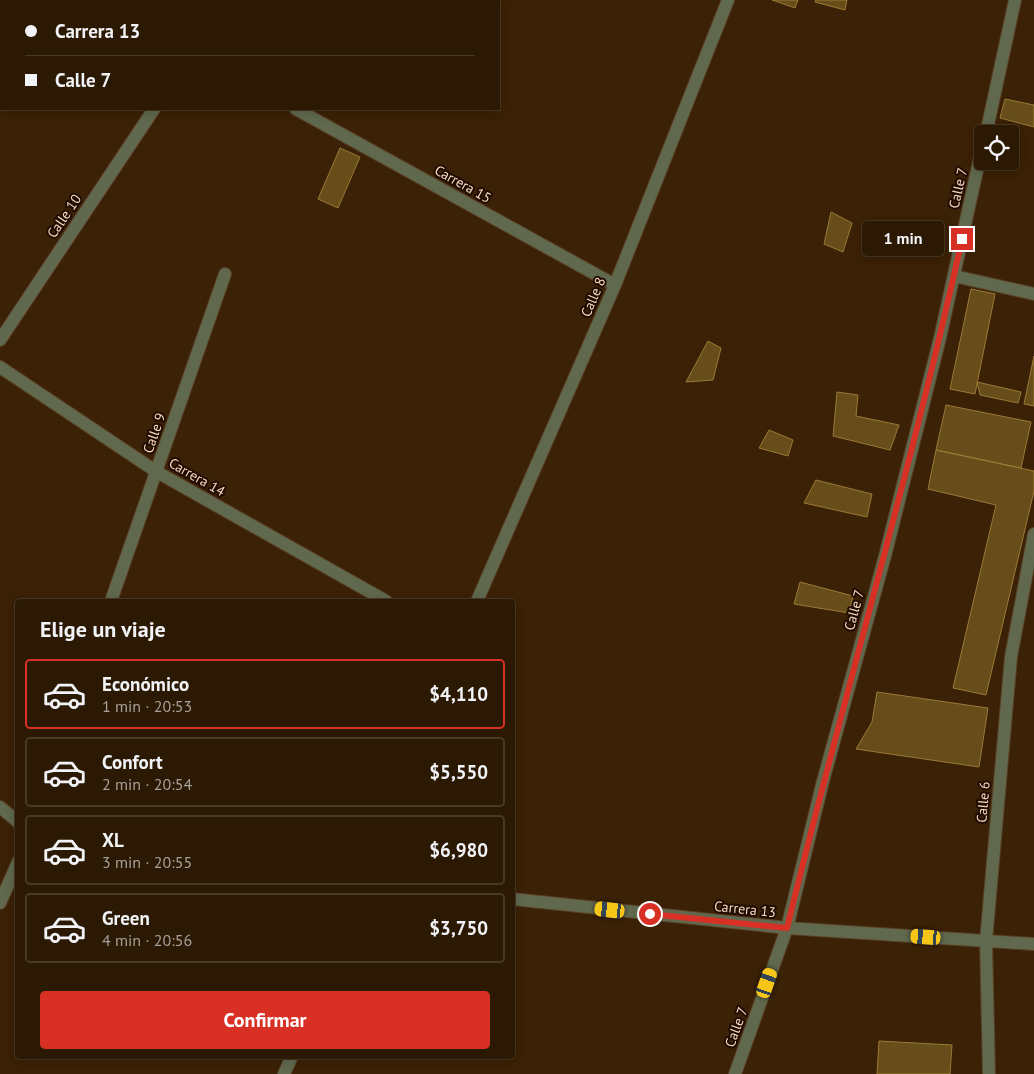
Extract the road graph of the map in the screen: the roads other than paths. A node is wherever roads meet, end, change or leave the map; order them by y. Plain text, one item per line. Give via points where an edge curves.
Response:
1 (728, 0) edge
2 (1015, 0) edge
3 (153, 110) edge
4 (298, 110) edge
5 (988, 125) edge
6 (977, 170) edge
7 (225, 274) dead end
8 (954, 276) junction
9 (615, 286) junction
10 (1034, 294) edge
11 (0, 340) edge
12 (0, 367) edge
13 (157, 472) junction
14 (1034, 534) edge
15 (113, 599) edge
16 (382, 599) edge
17 (478, 599) edge
18 (0, 807) edge
19 (15, 820) edge
20 (15, 869) edge
21 (515, 899) edge
22 (0, 902) edge
23 (787, 928) junction
24 (986, 941) junction
25 (1034, 944) edge
26 (291, 1059) edge
27 (284, 1074) edge
28 (735, 1074) edge
29 (989, 1074) edge

1 - 9 street, Calle 8
2 - 5 street
3 - 11 street, Calle 10
4 - 9 street, Carrera 15
6 - 8 street, Calle 7
7 - 13 street, Calle 9
8 - 10 street
8 - 23 street, Calle 7
9 - 17 street, Calle 8
12 - 13 street, Carrera 14
13 - 15 street, Calle 9
13 - 16 street, Carrera 14
14 - 24 street, Calle 6 via 1011,657
18 - 19 street
20 - 22 street
21 - 23 street, Carrera 13
23 - 24 street, Carrera 13
23 - 28 street, Calle 7
24 - 25 street, Carrera 13
24 - 29 street, Calle 6
26 - 27 street

